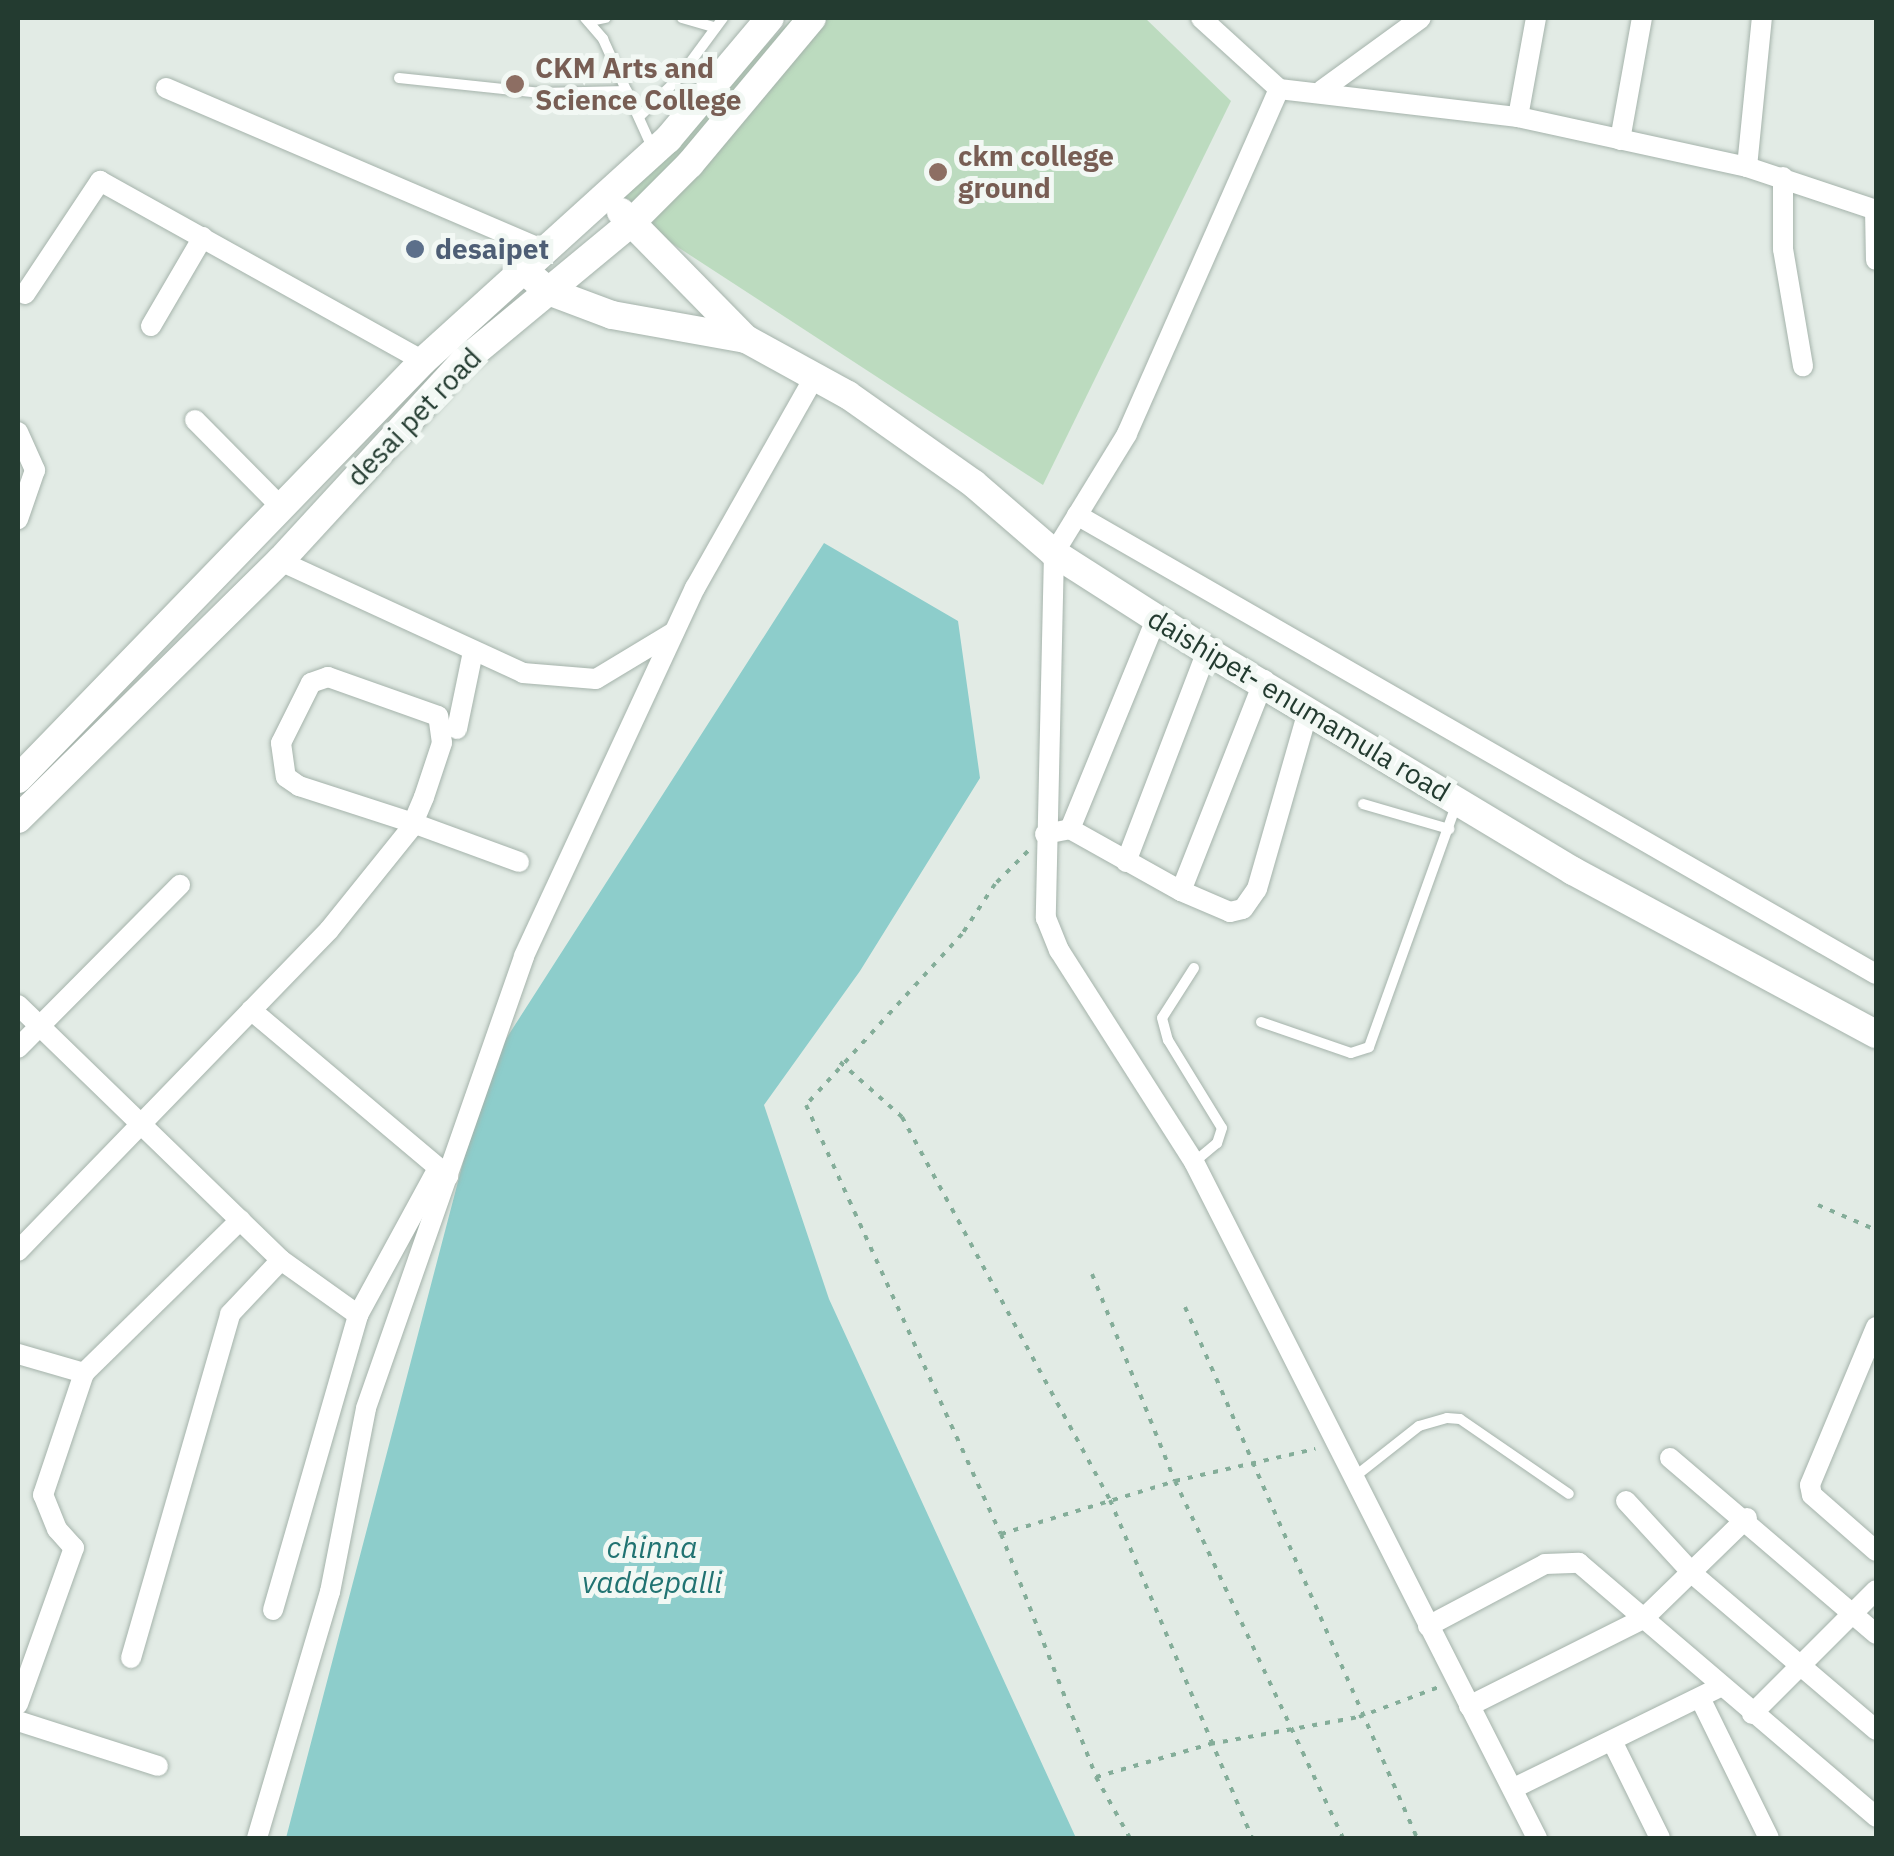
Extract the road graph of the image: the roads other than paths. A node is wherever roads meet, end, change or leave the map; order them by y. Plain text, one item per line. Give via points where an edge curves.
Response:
1 (606, 18) edge
2 (682, 18) edge
3 (770, 18) edge
4 (812, 18) edge
5 (1201, 18) edge
6 (1420, 18) edge
7 (1536, 18) edge
8 (1642, 18) edge
9 (1762, 18) edge
10 (587, 19) edge
11 (719, 23) edge
12 (399, 78) dead end
13 (166, 88) dead end
14 (1279, 89) junction
15 (1322, 90) junction
16 (627, 91) junction
17 (639, 116) junction
18 (1518, 117) junction
19 (1620, 140) junction
20 (655, 153) junction
21 (1747, 166) junction
22 (1783, 177) junction
23 (606, 196) junction
24 (1876, 210) edge
25 (631, 223) junction
26 (203, 237) junction
27 (547, 252) junction
28 (1876, 260) edge
29 (525, 270) junction
30 (548, 291) junction
31 (25, 294) dead end
32 (151, 326) dead end
33 (746, 339) junction
34 (423, 361) junction
35 (1803, 366) dead end
36 (815, 376) junction
37 (195, 420) dead end
38 (18, 432) edge
39 (282, 508) junction
40 (1077, 515) junction
41 (18, 520) edge
42 (1054, 552) junction
43 (280, 561) junction
44 (1156, 619) junction
45 (676, 631) junction
46 (1207, 651) junction
47 (473, 652) junction
48 (1264, 680) junction
49 (1308, 711) junction
50 (457, 729) dead end
51 (18, 778) edge
52 (1458, 801) junction
53 (1363, 804) dead end
54 (18, 820) edge
55 (413, 823) junction
56 (1070, 829) junction
57 (1449, 829) junction
58 (1045, 834) junction
59 (519, 862) dead end
60 (1126, 862) junction
61 (180, 886) dead end
62 (1182, 891) junction
63 (1194, 968) dead end
64 (1876, 974) edge
65 (18, 1005) edge
66 (252, 1010) junction
67 (1261, 1022) dead end
68 (1872, 1022) edge
69 (41, 1026) junction
70 (18, 1048) edge
71 (136, 1124) junction
72 (1194, 1162) junction
73 (444, 1174) junction
74 (240, 1220) junction
75 (18, 1251) edge
76 (281, 1260) junction
77 (358, 1315) junction
78 (1876, 1327) edge
79 (18, 1354) edge
80 (84, 1373) junction
81 (1670, 1458) dead end
82 (1358, 1474) junction
83 (1569, 1494) dead end
84 (1626, 1502) dead end
85 (1747, 1518) junction
86 (1876, 1551) edge
87 (1694, 1575) junction
88 (1876, 1590) edge
89 (273, 1610) dead end
90 (1850, 1614) junction
91 (1643, 1619) junction
92 (1428, 1626) junction
93 (1876, 1634) edge
94 (130, 1658) dead end
95 (1799, 1665) junction
96 (1710, 1693) junction
97 (18, 1704) edge
98 (1469, 1706) junction
99 (1752, 1714) junction
100 (18, 1721) edge
101 (1876, 1730) edge
102 (1613, 1743) junction
103 (158, 1766) dead end
104 (1514, 1788) junction
105 (1876, 1816) edge
106 (256, 1838) edge
107 (1537, 1838) edge
108 (1660, 1838) edge
109 (1770, 1838) edge

1 - 10 lane
2 - 11 lane
3 - 20 street, desai pet road
4 - 25 street, desai pet road via 690,164
5 - 14 street
6 - 15 street
7 - 18 street
8 - 19 street
9 - 21 street
10 - 16 lane
11 - 17 lane
12 - 16 lane via 542,94
13 - 27 street
14 - 15 street
14 - 40 street via 1126,434
15 - 18 street
16 - 17 lane
17 - 20 lane
18 - 19 street
19 - 21 street
20 - 23 street, desai pet road
21 - 22 street
22 - 24 street
22 - 35 street via 1783,249
23 - 25 street, daishipet- enumamula road
23 - 27 street, desai pet road
24 - 28 street
25 - 30 street, desai pet road
25 - 33 street, daishipet- enumamula road
26 - 31 street via 100,181
26 - 32 street
26 - 34 street
27 - 29 street, desai pet road
29 - 30 street, daishipet- enumamula road
29 - 34 street, desai pet road
30 - 33 street, daishipet- enumamula road via 612,315
30 - 43 street, desai pet road via 464,362
33 - 36 street, daishipet- enumamula road
34 - 39 street, desai pet road
36 - 42 street, daishipet- enumamula road via 909,434
36 - 45 street
37 - 39 street
38 - 41 street via 36,470
39 - 51 street, desai pet road
40 - 42 street
40 - 64 street
42 - 44 street, daishipet- enumamula road
42 - 58 street
43 - 47 street
43 - 54 street, desai pet road
44 - 46 street, daishipet- enumamula road
44 - 56 street
45 - 47 street via 596,679 523,673
45 - 73 street via 524,956
46 - 48 street, daishipet- enumamula road
46 - 60 street
47 - 50 street
48 - 49 street, daishipet- enumamula road
48 - 62 street
49 - 52 street, daishipet- enumamula road
49 - 62 street via 1250,903 1230,912
52 - 57 lane
52 - 68 street, daishipet- enumamula road via 1573,871
53 - 57 lane
55 - 55 street via 442,743 438,716 328,677 311,683 281,743 286,777
55 - 59 street
55 - 66 street via 386,867
56 - 58 street
56 - 60 street
57 - 67 lane via 1369,1047 1351,1052
58 - 72 street via 1046,918 1060,950
60 - 62 street
61 - 69 street
63 - 72 lane via 1162,1018 1168,1040 1222,1128 1217,1143
65 - 69 street
66 - 71 street
66 - 73 street
69 - 70 street
69 - 71 street
71 - 74 street
71 - 75 street
72 - 82 street
73 - 77 street
73 - 106 street via 366,1408 330,1592
74 - 76 street
74 - 80 street
76 - 77 street
76 - 94 street via 230,1314
77 - 89 street
78 - 86 street via 1810,1485 1819,1502
79 - 80 street
80 - 97 street via 43,1495 57,1529 74,1548
81 - 85 street
82 - 83 lane via 1432,1420 1460,1419
82 - 92 street
84 - 87 street
85 - 87 street
85 - 90 street
87 - 91 street
87 - 95 street
88 - 90 street
90 - 93 street
90 - 95 street
91 - 92 street via 1592,1573 1564,1560
91 - 96 street
91 - 98 street
92 - 98 street
95 - 99 street
95 - 101 street
96 - 99 street
96 - 102 street
96 - 109 street
98 - 104 street
99 - 105 street
100 - 103 street
102 - 104 street
102 - 108 street
104 - 107 street

